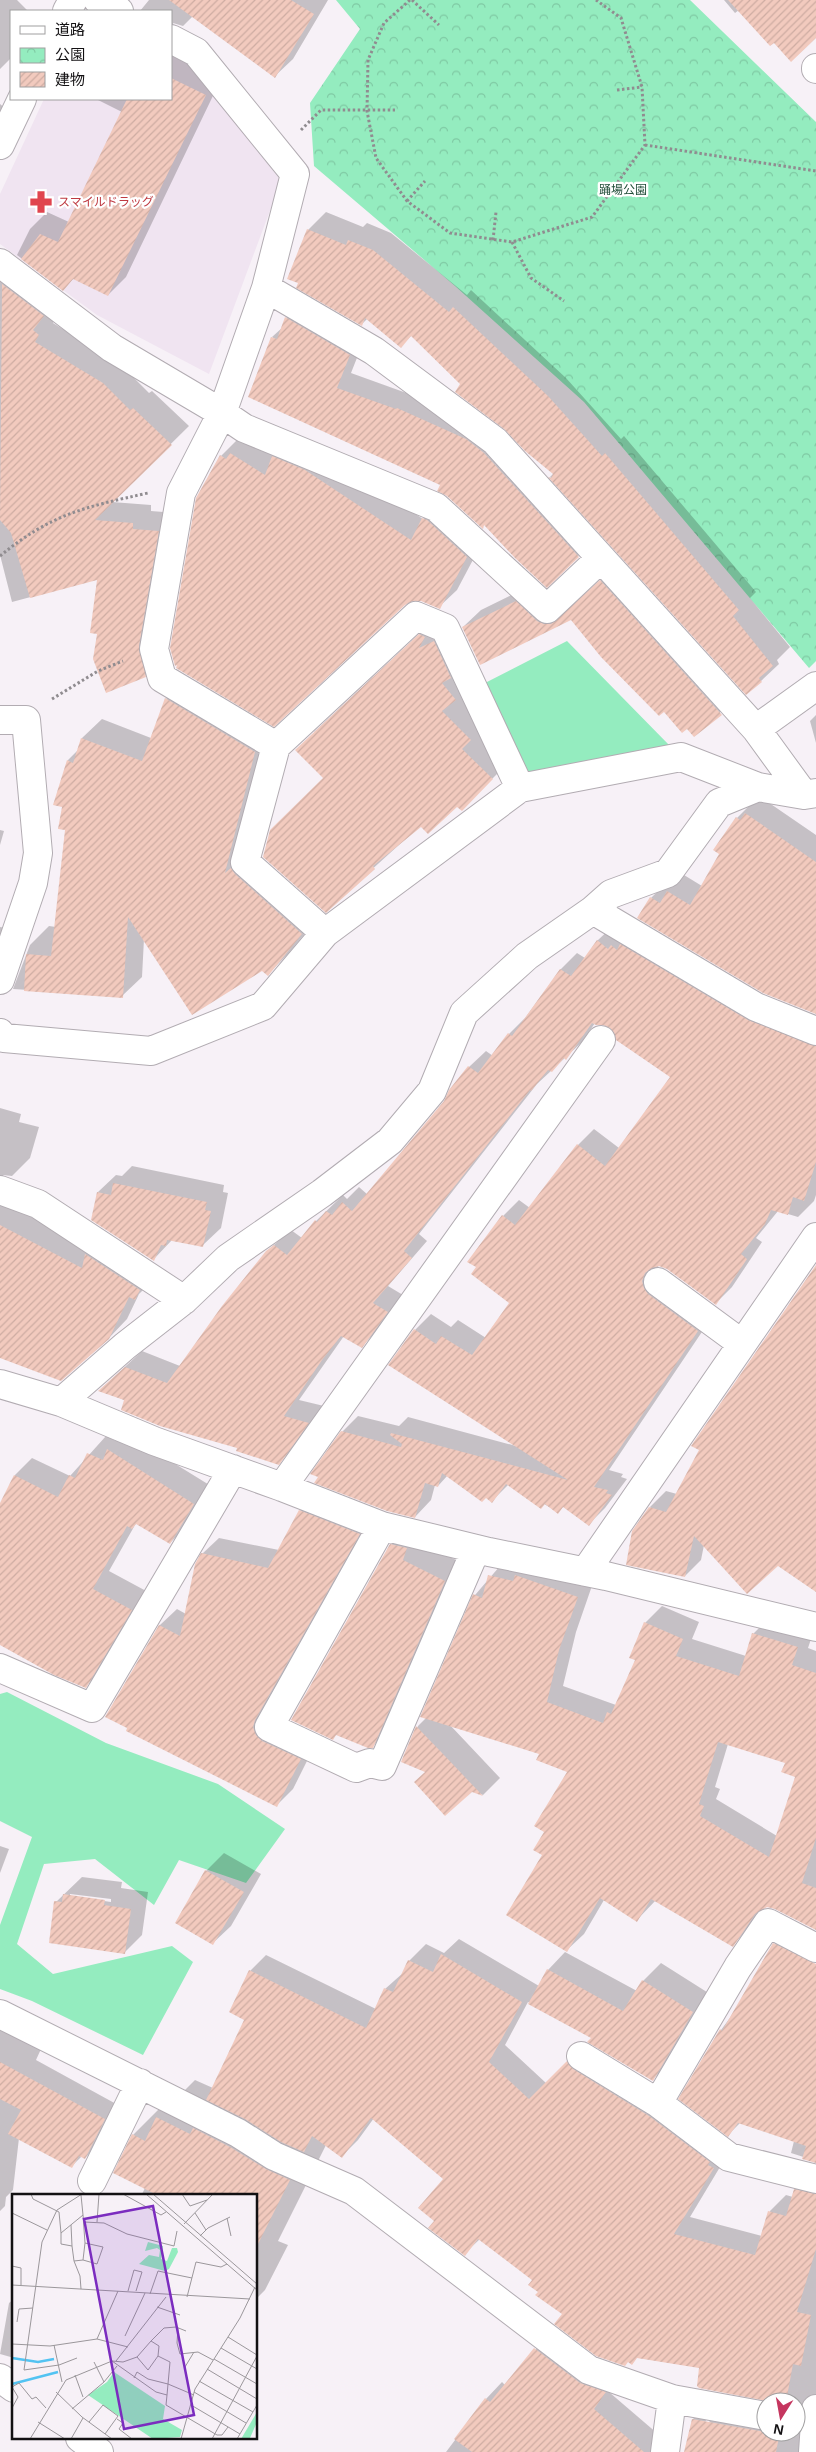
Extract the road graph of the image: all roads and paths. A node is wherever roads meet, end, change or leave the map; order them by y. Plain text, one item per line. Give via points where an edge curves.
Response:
1 (98, 0) edge
2 (410, 0) edge
3 (596, 0) edge
4 (118, 10) edge
5 (439, 25) dead end
6 (172, 40) edge
7 (642, 87) junction
8 (617, 90) dead end
9 (11, 108) edge
10 (395, 110) dead end
11 (368, 111) junction
12 (0, 145) edge
13 (645, 145) junction
14 (276, 154) junction
15 (816, 171) edge
16 (425, 181) dead end
17 (407, 202) junction
18 (496, 212) dead end
19 (493, 240) junction
20 (512, 242) junction
21 (0, 263) edge
22 (266, 288) junction
23 (564, 301) dead end
24 (222, 413) junction
25 (181, 493) junction
26 (0, 556) edge
27 (600, 559) junction
28 (154, 649) junction
29 (816, 686) edge
30 (13, 720) edge
31 (756, 729) junction
32 (276, 746) junction
33 (758, 787) junction
34 (520, 788) junction
35 (810, 794) edge
36 (593, 910) junction
37 (326, 933) junction
38 (0, 980) edge
39 (816, 1031) edge
40 (0, 1034) edge
41 (601, 1040) dead end
42 (0, 1190) edge
43 (816, 1237) edge
44 (658, 1282) dead end
45 (184, 1300) junction
46 (741, 1343) junction
47 (0, 1384) edge
48 (61, 1402) junction
49 (233, 1469) junction
50 (282, 1487) junction
51 (382, 1526) junction
52 (476, 1549) junction
53 (585, 1572) junction
54 (816, 1627) edge
55 (0, 1668) edge
56 (816, 1948) edge
57 (0, 2014) edge
58 (581, 2056) dead end
59 (140, 2083) junction
60 (658, 2103) junction
61 (816, 2179) edge
62 (92, 2181) dead end
63 (0, 2378) edge
64 (12, 2387) edge
65 (672, 2399) junction
66 (756, 2414) edge
67 (808, 2418) edge
68 (83, 2440) edge
69 (99, 2452) edge
70 (665, 2452) edge
71 (813, 2452) edge

1 - 4 street
2 - 5 path
2 - 11 path via 384,22 368,60
3 - 7 path via 621,18
6 - 14 street via 196,52
7 - 8 path
7 - 13 path
9 - 12 street
10 - 11 path
11 - 14 path via 321,110
11 - 17 path via 376,158
13 - 15 path
13 - 20 path via 592,217
14 - 22 street via 295,174
16 - 17 path
17 - 19 path via 450,233
18 - 19 path
19 - 20 path
20 - 23 path via 531,278
21 - 24 street via 112,348
22 - 24 street
22 - 27 street via 374,351 496,441
24 - 25 street
24 - 27 street via 244,428 436,507 547,609
25 - 26 path via 156,491 67,513 23,537
25 - 28 street
27 - 31 street
28 - 30 path via 98,671 61,695 30,707
28 - 32 street via 162,678
29 - 31 street
30 - 38 street via 38,853 33,883
31 - 35 street
32 - 34 street via 416,616 445,628
32 - 37 street via 245,862
33 - 34 street via 681,757
33 - 35 street
33 - 36 street via 719,803 668,873 611,894
34 - 37 street
36 - 39 street via 756,1007
36 - 45 street via 527,956 464,1013 432,1091 390,1140 322,1193 228,1258
37 - 40 street via 263,1006 151,1051 4,1038
41 - 50 street
42 - 45 street via 38,1204
43 - 46 street
44 - 46 street
45 - 48 street
46 - 53 street
47 - 48 street
48 - 49 street via 154,1441
49 - 50 street
49 - 55 street via 92,1708
50 - 51 street
51 - 52 street
51 - 52 street via 269,1727 356,1768 370,1764 382,1766
52 - 53 street
53 - 54 street
56 - 60 street via 768,1923 738,1967
57 - 59 street
58 - 60 street
59 - 62 street
59 - 65 street via 238,2133 274,2156 354,2191 589,2370
60 - 61 street via 729,2156
63 - 64 street
65 - 66 street
65 - 70 street
67 - 71 street
68 - 69 street

